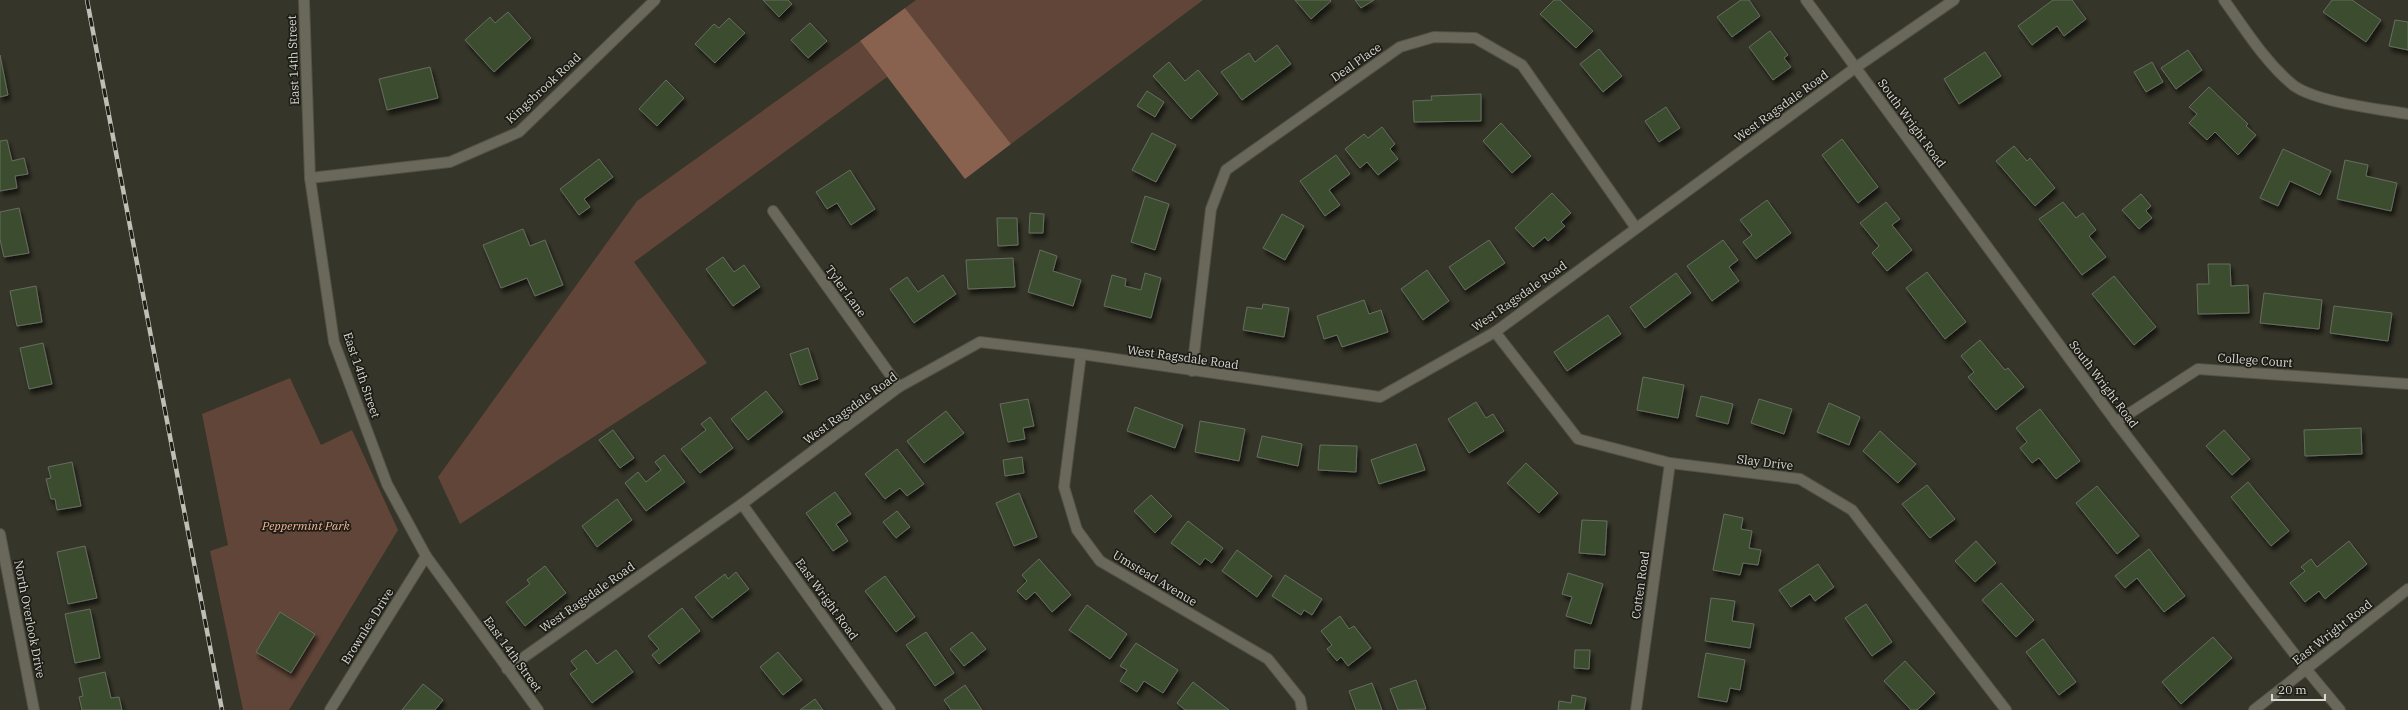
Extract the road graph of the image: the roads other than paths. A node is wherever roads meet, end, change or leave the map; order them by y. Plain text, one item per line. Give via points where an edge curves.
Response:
1 (304, 0) edge
2 (655, 0) edge
3 (1806, 0) edge
4 (1954, 0) edge
5 (2224, 0) edge
6 (1855, 68) junction
7 (2408, 114) edge
8 (310, 178) junction
9 (773, 211) dead end
10 (1636, 228) junction
11 (1495, 332) junction
12 (1081, 354) junction
13 (1192, 372) junction
14 (2408, 384) edge
15 (899, 387) junction
16 (2116, 422) junction
17 (1670, 463) junction
18 (742, 504) junction
19 (0, 534) edge
20 (426, 556) junction
21 (2408, 589) edge
22 (2306, 668) junction
23 (507, 669) junction
24 (34, 710) edge
25 (330, 710) edge
26 (538, 710) edge
27 (890, 710) edge
28 (1302, 710) edge
29 (1636, 710) edge
30 (2006, 710) edge
31 (2254, 710) edge
32 (2340, 710) edge

1 - 8 street, East 14th Street
2 - 8 street, Kingsbrook Road via 519,132 450,162
3 - 6 street, South Wright Road
4 - 6 street, West Ragsdale Road
5 - 7 street via 2260,50 2294,86 2330,100
6 - 10 street, West Ragsdale Road
6 - 16 street, South Wright Road
8 - 20 street, East 14th Street via 334,342 386,484
9 - 15 street, Tyler Lane
10 - 11 street, West Ragsdale Road
10 - 13 street, Deal Place via 1522,65 1475,38 1434,37 1400,47 1226,170 1211,209
11 - 13 street, West Ragsdale Road via 1380,397
11 - 17 street, Slay Drive via 1578,439
12 - 13 street, West Ragsdale Road
12 - 15 street, West Ragsdale Road via 980,342
12 - 28 street, Umstead Avenue via 1064,487 1077,530 1100,561 1268,659 1300,699
14 - 16 street, College Court via 2198,369
15 - 18 street, West Ragsdale Road
16 - 22 street, South Wright Road
17 - 29 street, Cotten Road
17 - 30 street, Slay Drive via 1800,479 1852,510
18 - 23 street, West Ragsdale Road
18 - 27 street, East Wright Road
19 - 24 street, North Overlook Drive
20 - 23 street, East 14th Street
20 - 25 street, Brownlea Drive
21 - 22 street, East Wright Road
22 - 31 street, East Wright Road
22 - 32 street, South Wright Road
23 - 26 street, East 14th Street

